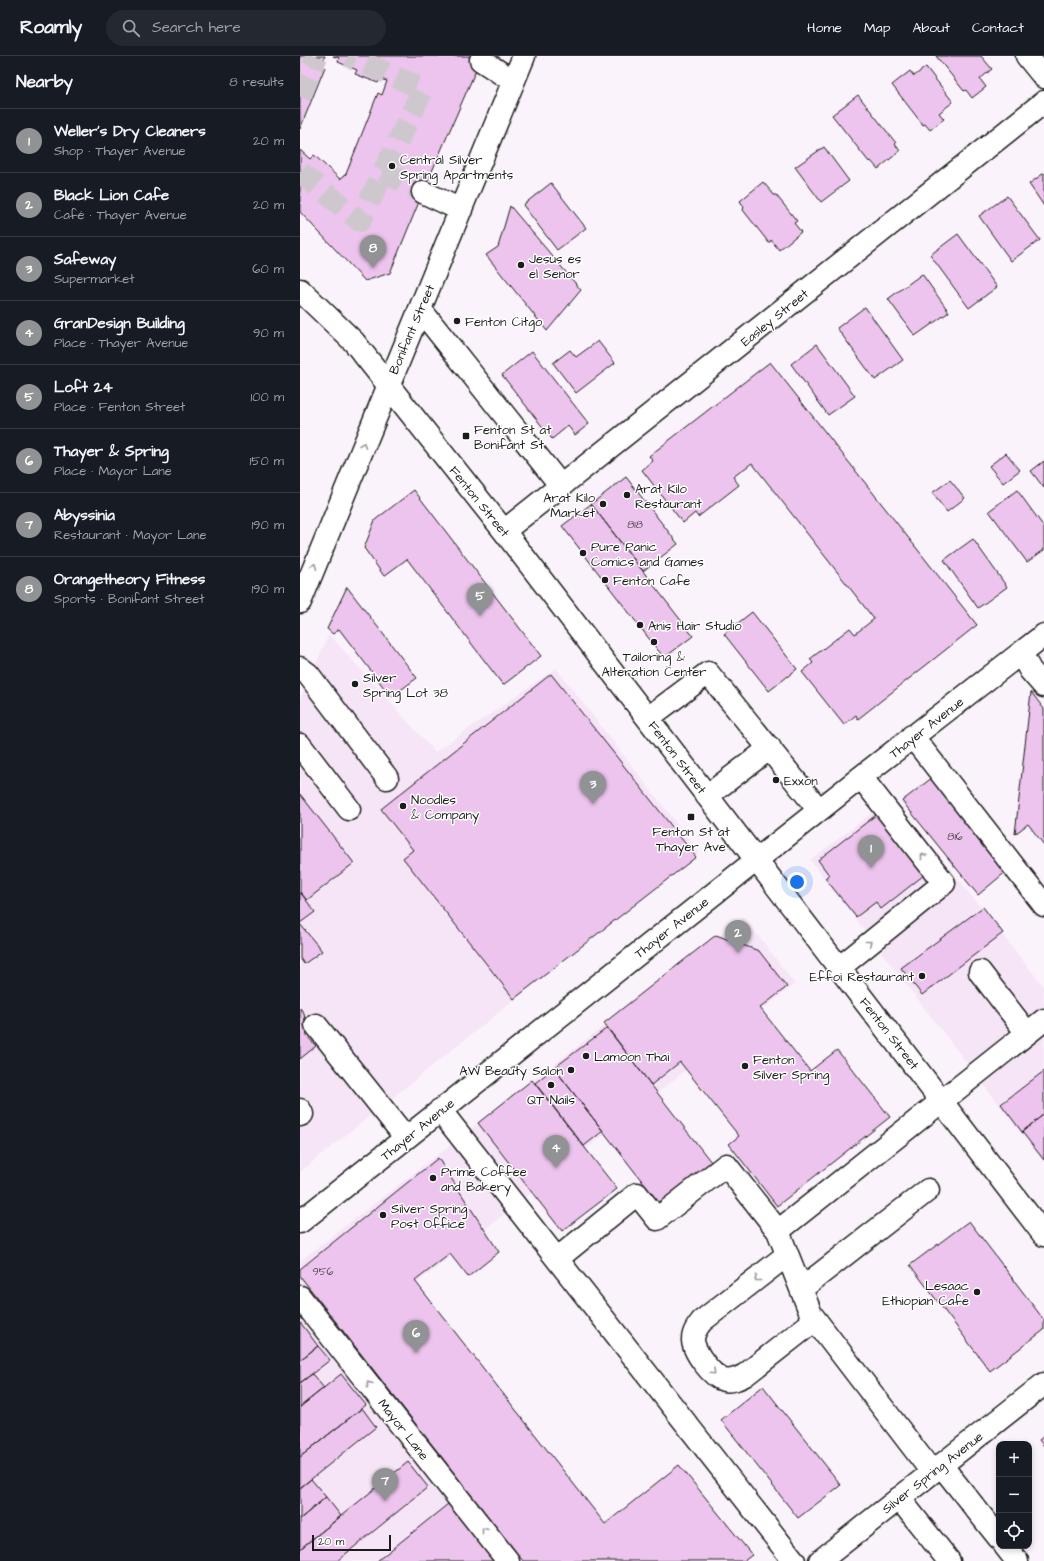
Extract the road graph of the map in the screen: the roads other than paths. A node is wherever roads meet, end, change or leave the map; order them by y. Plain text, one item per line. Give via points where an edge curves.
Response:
1 (524, 56) edge
2 (1027, 56) edge
3 (481, 60) dead end
4 (1044, 77) edge
5 (513, 80) junction
6 (1044, 102) edge
7 (423, 192) tunnel mouth
8 (461, 210) junction
9 (300, 290) edge
10 (420, 309) junction
11 (388, 384) junction
12 (561, 486) junction
13 (504, 531) junction
14 (300, 602) edge
15 (1044, 634) edge
16 (1021, 653) junction
17 (300, 668) edge
18 (1044, 686) edge
19 (648, 718) junction
20 (912, 736) junction
21 (300, 745) edge
22 (770, 748) junction
23 (861, 777) junction
24 (386, 778) dead end
25 (708, 796) junction
26 (349, 809) dead end
27 (819, 810) junction
28 (756, 860) junction
29 (1044, 905) edge
30 (839, 968) junction
31 (980, 972) dead end
32 (316, 1025) dead end
33 (1036, 1026) edge
34 (941, 1100) junction
35 (300, 1110) edge
36 (440, 1110) junction
37 (300, 1115) edge
38 (406, 1138) junction
39 (928, 1190) dead end
40 (300, 1222) edge
41 (778, 1231) junction
42 (1044, 1235) edge
43 (787, 1255) junction
44 (557, 1259) junction
45 (801, 1289) junction
46 (300, 1296) edge
47 (815, 1320) junction
48 (1044, 1384) edge
49 (936, 1469) junction
50 (899, 1498) junction
51 (996, 1535) edge
52 (1007, 1549) edge
53 (508, 1561) edge
54 (794, 1561) edge
55 (820, 1561) edge
56 (949, 1561) edge
57 (1017, 1561) edge

1 - 5 street, Bonifant Street
2 - 4 street
3 - 5 street
5 - 8 street, Bonifant Street
6 - 12 street, Easley Street
7 - 8 street
8 - 10 street, Bonifant Street
9 - 11 street, Fenton Street via 354,342
10 - 11 street, Bonifant Street
10 - 12 street
11 - 13 street, Fenton Street
14 -> 11 street, Bonifant Street
12 - 13 street, Easley Street
13 - 19 street, Fenton Street
15 - 16 street, Thayer Avenue
16 - 18 street via 1030,670
16 - 20 street, Thayer Avenue
17 - 24 street via 308,674
19 - 22 street via 708,673
19 - 25 street, Fenton Street
20 - 23 street, Thayer Avenue
20 - 29 street
21 - 26 street
22 - 25 street
22 - 27 street
23 - 27 street, Thayer Avenue
30 -> 23 street via 944,883
25 - 28 street, Fenton Street
27 - 28 street, Thayer Avenue
28 - 30 street, Fenton Street
28 - 36 street, Thayer Avenue
30 - 34 street, Fenton Street
31 - 33 street
32 - 38 street
33 - 34 street
34 - 41 street
34 - 42 street, Fenton Street
35 - 37 street
36 - 38 street, Thayer Avenue
36 - 44 street
38 - 40 street, Thayer Avenue
39 - 45 street
41 - 43 street
41 - 44 street via 726,1165 657,1219 637,1194
43 - 45 street
43 -> 47 street via 702,1321 695,1330 695,1351 713,1374 724,1380 735,1380
44 - 54 street
45 - 47 street
53 -> 46 street, Mayor Lane
47 - 49 street
48 - 49 street, Silver Spring Avenue
49 - 50 street, Silver Spring Avenue
49 - 51 street
50 - 55 street, Silver Spring Avenue
50 - 56 street
52 - 57 street

